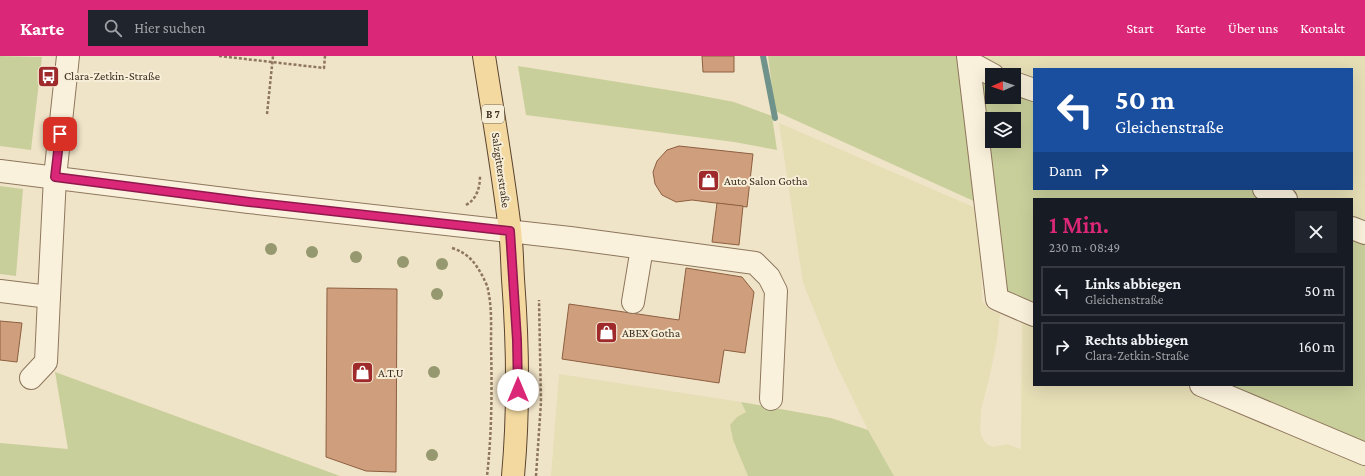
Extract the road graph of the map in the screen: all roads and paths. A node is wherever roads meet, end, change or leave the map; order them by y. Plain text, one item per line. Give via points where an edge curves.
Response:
1 (68, 56) edge
2 (219, 56) edge
3 (273, 56) edge
4 (325, 56) edge
5 (484, 56) edge
6 (968, 59) edge
7 (272, 62) junction
8 (985, 70) edge
9 (1021, 85) edge
10 (1033, 90) edge
11 (267, 114) dead end
12 (480, 170) dead end
13 (0, 171) edge
14 (55, 177) junction
15 (1266, 190) edge
16 (1284, 198) edge
17 (462, 206) dead end
18 (1353, 228) edge
19 (510, 231) junction
20 (1365, 233) edge
21 (452, 248) dead end
22 (642, 248) junction
23 (0, 291) edge
24 (49, 297) junction
25 (539, 300) dead end
26 (633, 302) dead end
27 (1033, 315) edge
28 (31, 378) dead end
29 (1203, 386) edge
30 (770, 399) dead end
31 (1365, 454) edge
32 (487, 476) edge
33 (513, 476) edge
34 (536, 476) edge

1 - 14 street
2 - 7 path
3 - 7 path
4 - 7 path via 324,68
5 - 19 main road, Salzgitterstraße / B 7
6 - 8 street
6 - 27 street via 997,299
7 - 11 path
9 - 10 street
12 - 17 path via 480,186 476,197
13 - 14 street
14 - 19 street
14 - 24 street
15 - 16 street
18 - 20 street
19 - 22 street
19 - 33 main road, Salzgitterstraße / B 7 via 517,340
21 - 32 path via 472,259 488,289 492,388
22 - 26 street
22 - 30 street via 755,264 769,277 776,291
23 - 24 street
24 - 28 street via 46,362
25 - 34 path via 541,402
29 - 31 street

